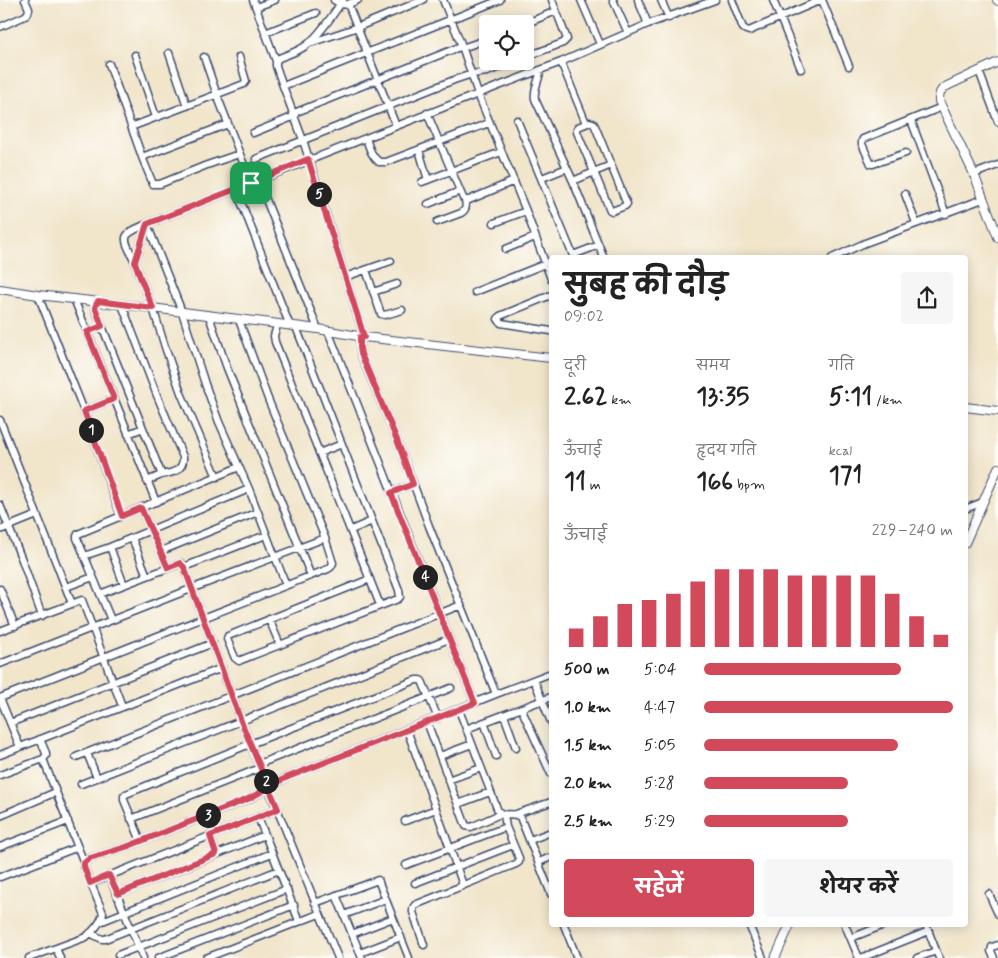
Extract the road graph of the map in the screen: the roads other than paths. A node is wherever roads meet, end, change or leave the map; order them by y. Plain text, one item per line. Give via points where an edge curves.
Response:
1 (25, 0) edge
2 (253, 0) edge
3 (275, 0) edge
4 (334, 0) edge
5 (358, 0) edge
6 (423, 0) edge
7 (443, 0) edge
8 (500, 0) edge
9 (552, 0) edge
10 (581, 0) edge
11 (613, 0) edge
12 (638, 0) edge
13 (661, 0) edge
14 (715, 0) edge
15 (732, 0) edge
16 (773, 0) edge
17 (822, 0) edge
18 (344, 3) edge
19 (256, 7) junction
20 (556, 11) junction
21 (316, 13) dead end
22 (668, 18) junction
23 (780, 18) junction
24 (451, 20) junction
25 (534, 20) edge
26 (648, 24) junction
27 (0, 27) edge
28 (358, 27) junction
29 (265, 33) junction
30 (628, 33) junction
31 (479, 42) edge
32 (309, 43) junction
33 (600, 44) junction
34 (462, 47) junction
35 (368, 52) junction
36 (169, 53) dead end
37 (534, 53) edge
38 (135, 56) dead end
39 (204, 57) dead end
40 (239, 57) dead end
41 (276, 61) junction
42 (561, 62) junction
43 (998, 62) edge
44 (109, 64) dead end
45 (849, 66) dead end
46 (801, 69) dead end
47 (492, 70) edge
48 (540, 70) junction
49 (979, 71) junction
50 (472, 74) junction
51 (378, 79) junction
52 (283, 86) junction
53 (478, 94) junction
54 (217, 95) junction
55 (187, 106) junction
56 (389, 106) junction
57 (942, 107) junction
58 (427, 113) junction
59 (294, 115) junction
60 (156, 117) junction
61 (517, 120) dead end
62 (911, 120) junction
63 (998, 122) edge
64 (489, 123) junction
65 (586, 123) junction
66 (228, 124) junction
67 (396, 126) junction
68 (131, 127) junction
69 (253, 133) dead end
70 (366, 138) junction
71 (303, 140) junction
72 (440, 142) junction
73 (419, 150) junction
74 (501, 152) junction
75 (906, 153) dead end
76 (239, 154) junction
77 (142, 157) junction
78 (256, 159) dead end
79 (308, 159) junction
80 (611, 165) junction
81 (998, 165) edge
82 (567, 168) junction
83 (452, 170) junction
84 (594, 172) junction
85 (974, 174) junction
86 (542, 178) junction
87 (258, 180) junction
88 (573, 181) junction
89 (514, 182) junction
90 (251, 183) junction
91 (236, 189) junction
92 (460, 191) junction
93 (905, 194) dead end
94 (983, 199) junction
95 (466, 200) junction
96 (428, 204) dead end
97 (526, 211) junction
98 (946, 214) junction
99 (437, 222) dead end
100 (916, 223) junction
101 (147, 224) junction
102 (494, 224) dead end
103 (996, 226) edge
104 (535, 237) junction
105 (998, 237) edge
106 (598, 245) junction
107 (506, 249) dead end
108 (574, 255) edge
109 (576, 255) edge
110 (603, 255) edge
111 (839, 255) edge
112 (135, 262) junction
113 (392, 262) dead end
114 (545, 264) junction
115 (366, 270) junction
116 (549, 272) edge
117 (345, 277) junction
118 (397, 284) dead end
119 (0, 290) edge
120 (373, 292) junction
121 (475, 292) dead end
122 (38, 296) junction
123 (549, 296) edge
124 (74, 299) junction
125 (98, 301) junction
126 (122, 304) junction
127 (153, 308) junction
128 (402, 310) dead end
129 (182, 312) junction
130 (209, 316) junction
131 (239, 320) junction
132 (277, 325) junction
133 (102, 326) junction
134 (293, 326) junction
135 (318, 329) junction
136 (328, 331) junction
137 (549, 331) edge
138 (87, 332) junction
139 (362, 337) junction
140 (549, 358) edge
141 (114, 399) junction
142 (968, 407) edge
143 (84, 411) junction
144 (998, 411) edge
145 (0, 420) edge
146 (143, 428) junction
147 (128, 434) junction
148 (342, 444) junction
149 (319, 453) junction
150 (239, 468) junction
151 (998, 468) edge
152 (161, 475) junction
153 (217, 477) junction
154 (147, 482) junction
155 (413, 484) junction
156 (249, 489) junction
157 (391, 493) junction
158 (156, 502) junction
159 (983, 502) junction
160 (0, 505) edge
161 (141, 508) junction
162 (968, 508) edge
163 (258, 512) junction
164 (37, 515) junction
165 (122, 516) junction
166 (372, 521) junction
167 (9, 527) junction
168 (0, 530) edge
169 (151, 530) junction
170 (351, 530) junction
171 (266, 535) junction
172 (968, 536) edge
173 (132, 538) junction
174 (325, 538) junction
175 (110, 547) junction
176 (300, 548) junction
177 (161, 551) junction
178 (84, 556) junction
179 (276, 557) junction
180 (184, 567) junction
181 (168, 568) junction
182 (147, 576) junction
183 (311, 576) junction
184 (93, 577) junction
185 (370, 579) junction
186 (124, 585) junction
187 (286, 585) junction
188 (66, 587) junction
189 (192, 588) junction
190 (0, 589) edge
191 (100, 594) junction
192 (71, 604) junction
193 (461, 605) junction
194 (380, 606) junction
195 (438, 614) junction
196 (42, 616) junction
197 (203, 617) junction
198 (269, 619) junction
199 (111, 620) junction
200 (15, 626) junction
201 (91, 628) junction
202 (0, 631) edge
203 (449, 640) junction
204 (213, 643) junction
205 (280, 645) junction
206 (103, 657) junction
207 (0, 664) edge
208 (222, 668) junction
209 (549, 674) edge
210 (534, 680) junction
211 (113, 683) junction
212 (451, 688) dead end
213 (496, 694) junction
214 (232, 695) junction
215 (428, 697) junction
216 (0, 698) edge
217 (549, 699) edge
218 (542, 701) junction
219 (475, 703) junction
220 (122, 706) junction
221 (521, 708) junction
222 (459, 710) junction
223 (504, 714) junction
224 (549, 717) edge
225 (438, 718) junction
226 (241, 721) junction
227 (427, 722) junction
228 (484, 722) junction
229 (10, 723) junction
230 (466, 729) junction
231 (407, 730) junction
232 (40, 739) junction
233 (250, 744) junction
234 (472, 744) junction
235 (20, 747) junction
236 (516, 748) dead end
237 (87, 753) junction
238 (0, 755) edge
239 (440, 756) junction
240 (496, 756) dead end
241 (76, 758) dead end
242 (43, 759) junction
243 (260, 766) junction
244 (481, 768) junction
245 (549, 770) edge
246 (0, 775) edge
247 (97, 778) junction
248 (448, 780) junction
249 (81, 784) dead end
250 (269, 787) junction
251 (56, 792) junction
252 (490, 792) junction
253 (549, 803) edge
254 (458, 804) junction
255 (278, 809) junction
256 (436, 809) junction
257 (516, 814) junction
258 (502, 815) junction
259 (0, 816) edge
260 (258, 817) junction
261 (131, 819) junction
262 (68, 821) junction
263 (405, 821) dead end
264 (506, 827) junction
265 (549, 833) edge
266 (265, 835) junction
267 (210, 836) junction
268 (530, 840) junction
269 (141, 841) junction
270 (513, 844) junction
271 (0, 847) edge
272 (78, 847) junction
273 (450, 849) junction
274 (272, 853) junction
275 (216, 854) junction
276 (549, 859) edge
277 (539, 862) junction
278 (84, 863) junction
279 (406, 865) dead end
280 (456, 867) junction
281 (279, 870) junction
282 (109, 875) junction
283 (0, 877) edge
284 (90, 883) junction
285 (415, 883) dead end
286 (549, 884) edge
287 (463, 885) junction
288 (287, 889) junction
289 (118, 894) junction
290 (989, 894) dead end
291 (336, 895) junction
292 (386, 898) junction
293 (315, 903) junction
294 (294, 905) junction
295 (125, 912) junction
296 (319, 914) junction
297 (344, 914) junction
298 (998, 914) edge
299 (394, 918) junction
300 (299, 921) junction
301 (100, 922) junction
302 (565, 927) edge
303 (750, 927) edge
304 (789, 927) edge
305 (846, 927) edge
306 (879, 927) edge
307 (927, 928) edge
308 (132, 929) junction
309 (90, 933) junction
310 (352, 934) junction
311 (401, 937) junction
312 (851, 938) junction
313 (424, 945) dead end
314 (998, 945) edge
315 (56, 948) junction
316 (138, 948) junction
317 (936, 951) junction
318 (118, 955) dead end
319 (361, 955) edge
320 (407, 957) edge
321 (29, 958) edge
322 (60, 958) edge
323 (143, 958) edge
324 (158, 958) edge
325 (206, 958) edge
326 (338, 958) edge
327 (576, 958) edge
328 (763, 958) edge
329 (775, 958) edge
330 (860, 958) edge
331 (917, 958) edge
332 (939, 958) edge
333 (994, 958) edge

1 - 27 street via 28,13
2 - 19 street
3 - 19 street
4 - 18 street
5 - 18 street
6 - 28 street
7 - 24 street
8 - 24 street
9 - 20 street
10 - 33 street
11 - 30 street
12 - 26 street
13 - 22 street
14 - 22 street
15 - 23 street via 746,30
16 - 23 street
17 - 23 street
17 - 45 street
18 - 28 street
18 - 32 street
19 - 29 street
20 - 25 street
20 - 37 street via 567,36 566,41
21 - 29 street
22 - 26 street
23 - 46 street
24 - 34 street
24 - 35 street
26 - 30 street
28 - 32 street
28 - 35 street
29 - 41 street
30 - 33 street
31 - 34 street
32 - 41 street
33 - 42 street
34 - 50 street
34 - 51 street
35 - 51 street
35 - 52 street
36 - 55 street
38 - 60 street
39 - 54 street
40 - 54 street via 246,83
41 - 52 street
42 - 48 street
42 - 65 street
43 - 49 street
44 - 68 street
47 - 50 street
48 - 53 street
48 - 82 street via 535,99
49 - 57 street via 941,90 939,100
49 - 63 street
50 - 53 street
50 - 56 street
51 - 56 street
51 - 59 street
52 - 59 street
53 - 58 street
53 - 64 street
54 - 55 street
54 - 66 street
55 - 60 street
56 - 67 street
56 - 71 street
57 - 62 street
57 - 85 street
58 - 67 street
58 - 72 street
59 - 69 street
59 - 71 street
60 - 68 street
61 - 86 street
62 - 75 street via 862,141 871,164
62 - 98 street
64 - 72 street
64 - 74 street
65 - 80 street via 595,126
65 - 84 street via 576,129
66 - 76 street
66 - 77 street
67 - 70 street
68 - 77 street
70 - 73 street via 371,154 379,162
70 - 79 street
71 - 78 street
71 - 79 street
72 - 73 street
72 - 83 street
73 - 83 street via 425,181
74 - 83 street
74 - 89 street
76 - 77 street via 156,185
76 - 90 street
79 - 87 street
79 - 117 street
80 - 84 street
80 - 84 street via 626,202 619,209 610,210
81 - 85 street
82 - 86 street
82 - 88 street
83 - 92 street
84 - 88 street
85 - 94 street
86 - 108 street
87 - 90 street
87 - 135 street
88 - 106 street
89 - 95 street
89 - 97 street
90 - 91 street
91 - 101 street
91 - 134 street
92 - 95 street
92 - 96 street
93 - 100 street
94 - 98 street
94 - 103 street
95 - 99 street via 465,210
97 - 102 street
97 - 104 street
98 - 100 street
100 - 111 street
101 - 112 street
101 - 112 street via 130,231 125,237
101 - 129 street
103 - 105 street
104 - 107 street
104 - 114 street
106 - 109 street
106 - 110 street
112 - 127 street
113 - 115 street
114 - 116 street
114 - 121 street
115 - 117 street
115 - 120 street
117 - 139 street
118 - 120 street
119 - 122 street
120 - 128 street via 381,314
122 - 124 street
122 - 143 street
123 - 137 street via 500,316 498,320
124 - 125 street
124 - 138 street
125 - 126 street
125 - 133 street via 95,307
126 - 127 street
126 - 152 street via 183,457 177,470
127 - 129 street
127 - 153 street via 181,393
129 - 130 street
129 - 150 street via 204,384
130 - 131 street
130 - 176 street
131 - 132 street
131 - 174 street
132 - 134 street
132 - 149 street via 275,342
133 - 138 street
133 - 146 street
134 - 135 street
134 - 148 street
135 - 136 street
136 - 139 street
136 - 157 street
138 - 141 street
139 - 140 street
139 - 155 street via 361,354
141 - 143 street
141 - 147 street
142 - 144 street
143 - 165 street
145 - 164 street
146 - 147 street
146 - 152 street
147 - 154 street
148 - 149 street
148 - 166 street
149 - 170 street
150 - 153 street
150 - 156 street
151 - 159 street
152 - 154 street
153 - 158 street
154 - 158 street
155 - 157 street
155 - 193 street
156 - 163 street
156 - 169 street
157 - 195 street
158 - 161 street
159 - 162 street
159 - 172 street
160 - 167 street
161 - 165 street
161 - 169 street
163 - 171 street
163 - 177 street
164 - 167 street
164 - 188 street
165 - 178 street via 78,534
166 - 170 street
166 - 194 street via 400,594 398,599
167 - 168 street
167 - 196 street
169 - 173 street
169 - 177 street
170 - 185 street
171 - 179 street
171 - 180 street
173 - 175 street
173 - 182 street
174 - 176 street
174 - 183 street via 333,563 328,569
175 - 178 street
175 - 186 street
176 - 179 street
176 - 183 street
177 - 181 street
178 - 184 street
179 - 187 street
179 - 189 street
180 - 181 street via 180,563
180 - 189 street
181 - 182 street
182 - 186 street
183 - 187 street
184 - 188 street
184 - 191 street
185 - 194 street
185 - 198 street
186 - 191 street
187 - 197 street
188 - 192 street
189 - 197 street
189 - 199 street
190 - 200 street
191 - 199 street
192 - 196 street
192 - 201 street via 82,600
193 - 195 street
193 - 213 street
194 - 205 street
195 - 203 street
195 - 214 street
196 - 200 street
197 - 204 street
197 - 206 street
198 - 205 street
198 - 205 street via 228,636 235,658 239,661
199 - 201 street
200 - 202 street
201 - 206 street
201 - 207 street
203 - 219 street
203 - 226 street
204 - 208 street
204 - 211 street
206 - 211 street
206 - 216 street
208 - 214 street
208 - 220 street
209 - 210 street
210 - 213 street
210 - 218 street
211 - 220 street
211 - 229 street
212 - 215 street
213 - 219 street
214 - 226 street
214 - 237 street
215 - 225 street
215 - 233 street via 422,682 416,680
215 - 243 street
216 - 229 street
217 - 218 street
218 - 221 street
218 - 224 street
219 - 222 street
220 - 232 street
221 - 223 street
221 - 245 street
222 - 225 street
222 - 230 street
223 - 228 street
223 - 236 street
225 - 227 street
226 - 233 street
226 - 247 street
227 - 231 street
227 - 239 street
228 - 230 street
228 - 240 street
229 - 235 street
230 - 234 street
231 - 250 street
231 - 256 street
232 - 235 street
232 - 242 street via 46,753
233 - 243 street
233 - 261 street via 126,794 123,798
234 - 239 street
234 - 244 street
235 - 238 street
237 - 241 street
237 - 247 street
239 - 248 street
242 - 246 street
242 - 251 street
243 - 250 street
243 - 261 street
244 - 248 street
244 - 252 street
247 - 249 street
248 - 254 street
250 - 255 street
250 - 269 street via 248,799
251 - 259 street
251 - 262 street
252 - 254 street
252 - 258 street
253 - 257 street
254 - 258 street via 468,827
255 - 260 street
255 - 293 street
256 - 263 street
256 - 273 street
257 - 258 street
257 - 268 street
258 - 264 street
260 - 266 street
260 - 267 street
261 - 269 street
262 - 271 street
262 - 272 street
264 - 270 street
264 - 273 street
265 - 268 street
266 - 274 street
266 - 275 street
267 - 275 street
267 - 282 street
268 - 277 street
269 - 278 street via 90,858
270 - 280 street
270 - 287 street via 519,862
272 - 278 street
272 - 283 street
273 - 279 street
273 - 280 street
274 - 281 street
274 - 295 street
275 - 289 street
276 - 277 street
277 - 286 street
278 - 284 street
280 - 285 street
280 - 287 street
281 - 288 street
281 - 308 street
282 - 284 street
282 - 289 street
284 - 301 street via 103,913
287 - 313 street via 413,908
288 - 294 street
288 - 316 street
289 - 295 street
290 - 298 street
291 - 292 street via 378,880
291 - 293 street
291 - 297 street
292 - 297 street
292 - 299 street
293 - 296 street
294 - 300 street
294 - 324 street
295 - 301 street
295 - 308 street
296 - 300 street
296 - 326 street
297 - 310 street
299 - 310 street
299 - 311 street
300 - 325 street
301 - 309 street
302 - 327 street
303 - 328 street
304 - 329 street
305 - 312 street
306 - 312 street
307 - 317 street
307 - 330 street
308 - 309 street via 102,939
308 - 316 street
309 - 315 street
310 - 319 street
311 - 319 street
311 - 320 street
312 - 330 street
314 - 333 street via 991,951
315 - 321 street
315 - 322 street
316 - 318 street
316 - 323 street
317 - 331 street
317 - 332 street

